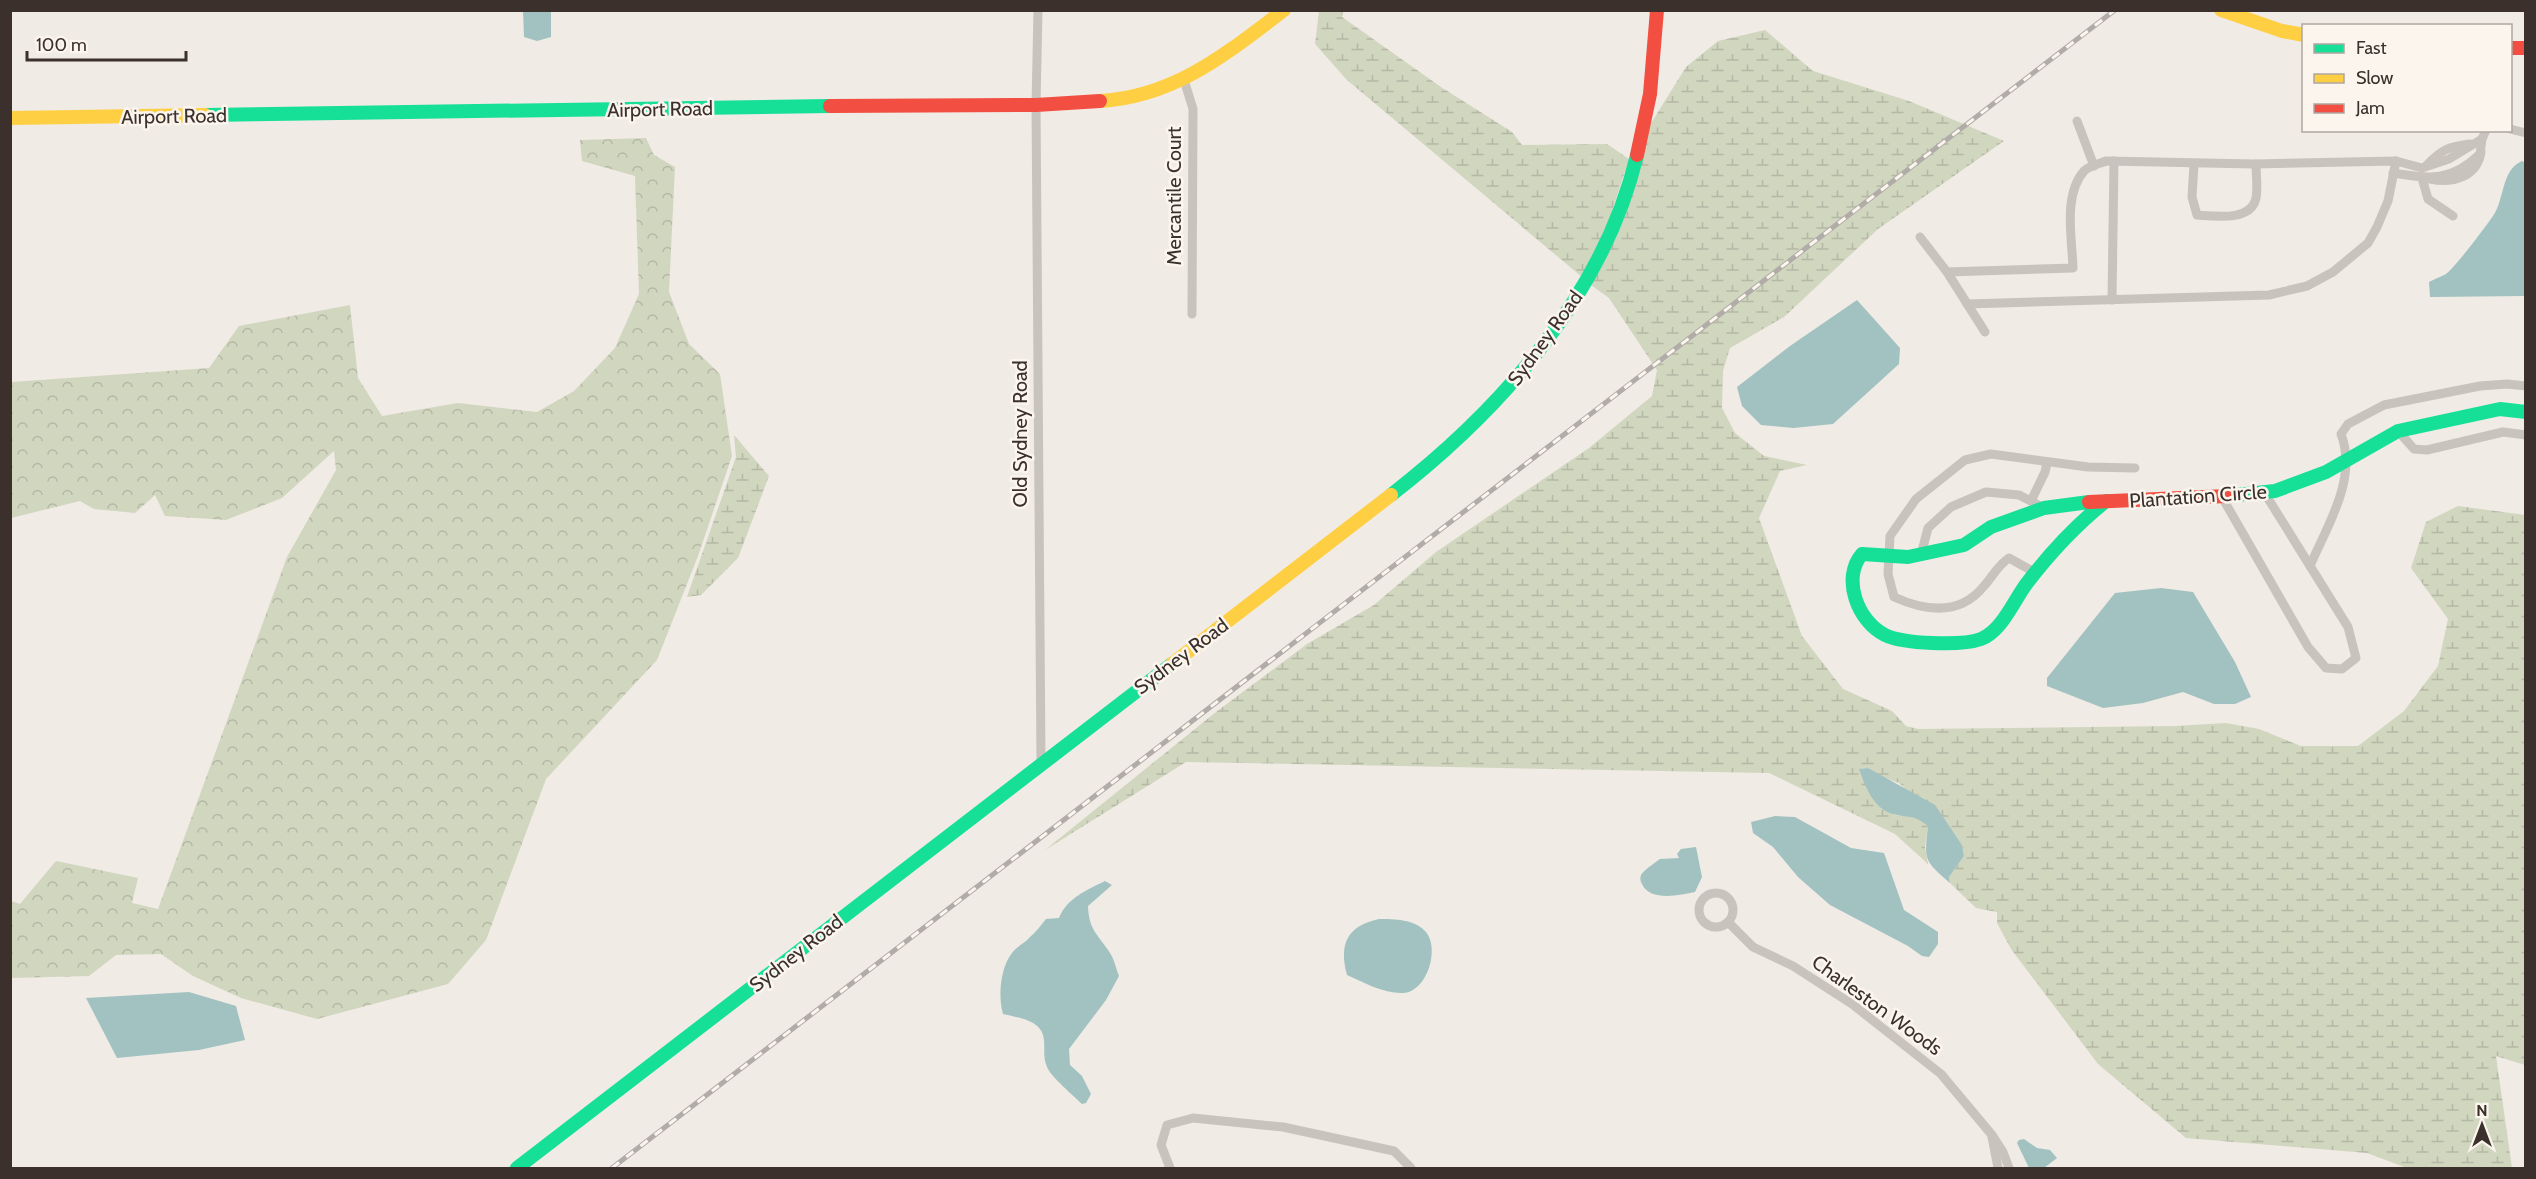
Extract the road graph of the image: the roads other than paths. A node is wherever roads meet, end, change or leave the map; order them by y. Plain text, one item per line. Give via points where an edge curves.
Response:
1 (1038, 10) edge
2 (1284, 10) edge
3 (1657, 10) edge
4 (2221, 10) edge
5 (2302, 36) edge
6 (1184, 80) junction
7 (1036, 105) junction
8 (10, 118) edge
9 (2077, 121) dead end
10 (2483, 139) edge
11 (2114, 161) junction
12 (2396, 161) junction
13 (2194, 164) junction
14 (2256, 164) junction
15 (2094, 166) junction
16 (2393, 174) junction
17 (2423, 178) junction
18 (2453, 216) dead end
19 (1920, 237) dead end
20 (1947, 272) junction
21 (2112, 300) junction
22 (1967, 304) junction
23 (1192, 314) dead end
24 (1985, 332) dead end
25 (2526, 386) edge
26 (2526, 412) edge
27 (2398, 431) junction
28 (2526, 435) edge
29 (2346, 460) junction
30 (2047, 463) junction
31 (2135, 468) dead end
32 (2264, 492) junction
33 (2222, 497) junction
34 (2031, 501) junction
35 (2106, 501) junction
36 (2044, 508) junction
37 (1921, 555) junction
38 (1888, 556) junction
39 (2310, 566) junction
40 (2036, 573) junction
41 (1041, 763) junction
42 (1728, 922) dead end
43 (1992, 1135) junction
44 (517, 1168) edge
45 (1170, 1168) edge
46 (1411, 1168) edge
47 (1998, 1168) edge
48 (2009, 1168) edge

1 - 7 street, Old Sydney Road
2 - 6 street, Airport Road via 1217,61
3 - 41 street, Sydney Road via 1648,105 1634,164 1613,225 1587,280 1515,381 1468,431 1420,472
4 - 5 street
6 - 7 street, Airport Road via 1120,100
6 - 23 street, Mercantile Court via 1193,110
7 - 8 street, Airport Road
7 - 41 street, Old Sydney Road
9 - 15 street
10 - 12 street via 2449,159 2425,167
10 - 17 street via 2480,154 2466,168
11 - 13 street
11 - 15 street
11 - 21 street
12 - 14 street
12 - 16 street
13 - 14 street
13 - 14 street via 2192,197 2197,214 2228,216 2247,211 2256,200
15 - 20 street via 2086,169 2071,200 2073,268
16 - 17 street
16 - 21 street via 2388,201 2368,243 2333,272 2307,286 2269,295
17 - 18 street via 2428,199
19 - 20 street
20 - 22 street
21 - 22 street
22 - 24 street
25 - 29 street via 2480,386 2384,405 2348,424 2341,434
26 - 27 street, Plantation Circle via 2500,409
27 - 28 street via 2414,449 2427,450 2503,432
27 - 29 street, Plantation Circle
29 - 32 street, Plantation Circle via 2326,472
29 - 39 street via 2342,491
30 - 31 street, Plantation Circle
30 - 34 street
30 - 38 street, Plantation Circle via 1990,454 1965,460 1916,499 1890,536
32 - 33 street, Plantation Circle
32 - 39 street
33 - 35 street, Plantation Circle
33 - 39 street via 2308,647 2326,669 2342,669 2356,658 2348,627
34 - 36 street
34 - 37 street via 2019,495 1986,492 1951,507 1928,528
35 - 36 street, Plantation Circle
35 - 40 street, Plantation Circle via 2084,518
36 - 37 street, Plantation Circle via 1991,527 1964,545
37 - 38 street, Plantation Circle
38 - 40 street, Plantation Circle via 1893,597 1918,608 1962,605 2009,558
38 - 40 street, Plantation Circle via 1862,554 1856,558 1852,590 1869,620 1885,636 1922,641 1982,639
41 - 44 street, Sydney Road
42 - 43 street, Charleston Woods via 1753,947 1793,966 1852,1004 1941,1074
43 - 47 street
43 - 48 street, Charleston Woods
45 - 46 street via 1161,1145 1167,1125 1193,1118 1282,1127 1394,1151

